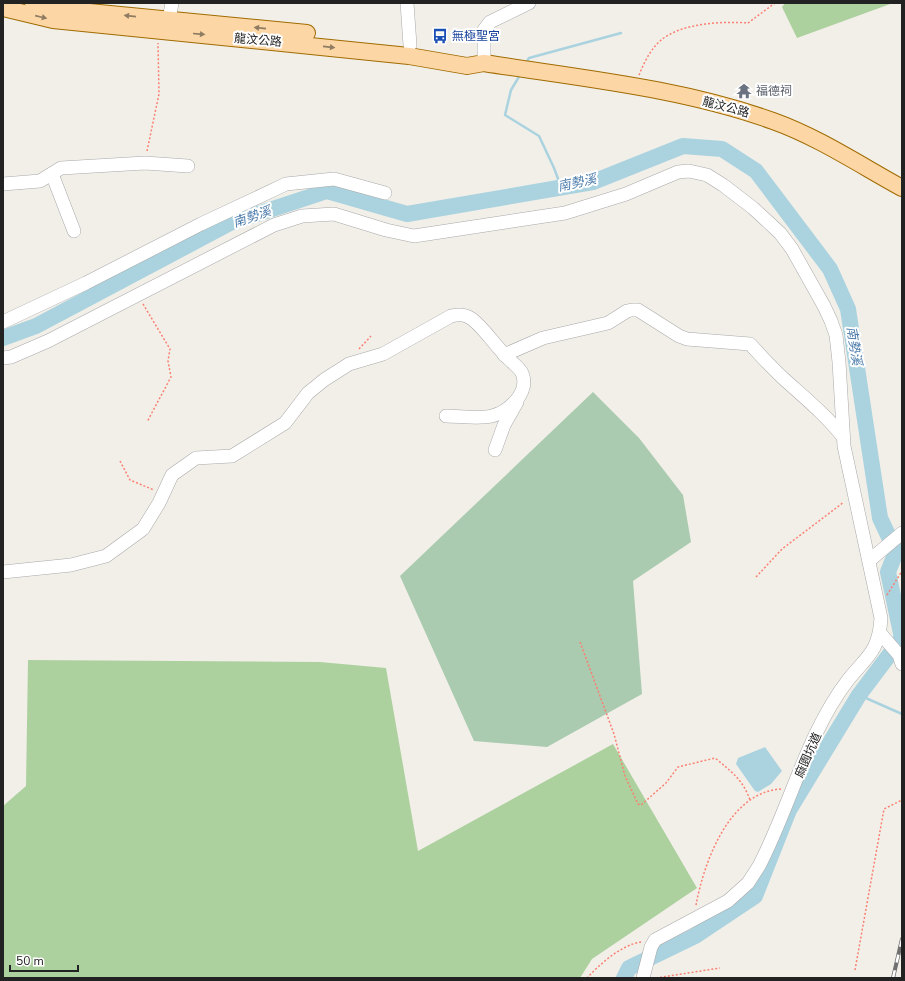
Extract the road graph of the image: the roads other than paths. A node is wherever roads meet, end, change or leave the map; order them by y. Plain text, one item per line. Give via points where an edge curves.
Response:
1 (33, 3) edge
2 (172, 3) edge
3 (407, 3) edge
4 (529, 3) edge
5 (3, 8) edge
6 (165, 25) junction
7 (410, 51) junction
8 (484, 63) junction
9 (188, 166) dead end
10 (52, 174) junction
11 (3, 184) edge
12 (902, 188) edge
13 (385, 193) dead end
14 (74, 230) dead end
15 (3, 322) edge
16 (504, 355) junction
17 (3, 358) edge
18 (522, 394) junction
19 (446, 416) dead end
20 (843, 437) junction
21 (495, 450) dead end
22 (902, 533) edge
23 (902, 541) edge
24 (870, 563) junction
25 (3, 572) edge
26 (880, 634) junction
27 (901, 659) edge
28 (647, 977) edge

6 -> 1 main road, 龍汶公路
2 - 6 street
3 - 7 street
4 - 8 street via 490,22 484,30
5 -> 6 main road, 龍汶公路 via 53,20
6 - 7 main road, 龍汶公路 via 258,28
7 - 8 main road, 龍汶公路 via 471,56
8 - 12 main road, 龍汶公路 via 634,86 728,106 806,135
9 - 10 street via 145,162 60,168
10 - 11 street via 40,181
10 - 14 street
13 - 15 street via 334,179 286,184
16 - 18 street via 523,375
16 - 20 street via 543,338 608,323 627,311 638,310 687,339 750,344 822,413
16 - 25 street via 471,318 459,314 451,316 383,354 349,364 308,393 285,423 232,456 196,458 172,475 142,529 106,556 71,565
17 - 20 street, 麻園坑道 via 48,341 274,225 302,216 334,214 414,236 565,213 626,194 678,172 689,171 707,175 723,185 780,233 792,249 824,306 836,335
18 - 19 street via 511,406 492,416
18 - 21 street via 504,425
20 - 24 street, 麻園坑道 via 862,538
22 - 24 street
23 - 24 street
24 - 26 street, 麻園坑道 via 881,618
26 - 27 street
26 - 28 street, 麻園坑道 via 874,651 838,694 814,740 769,847 748,883 728,900 653,944

